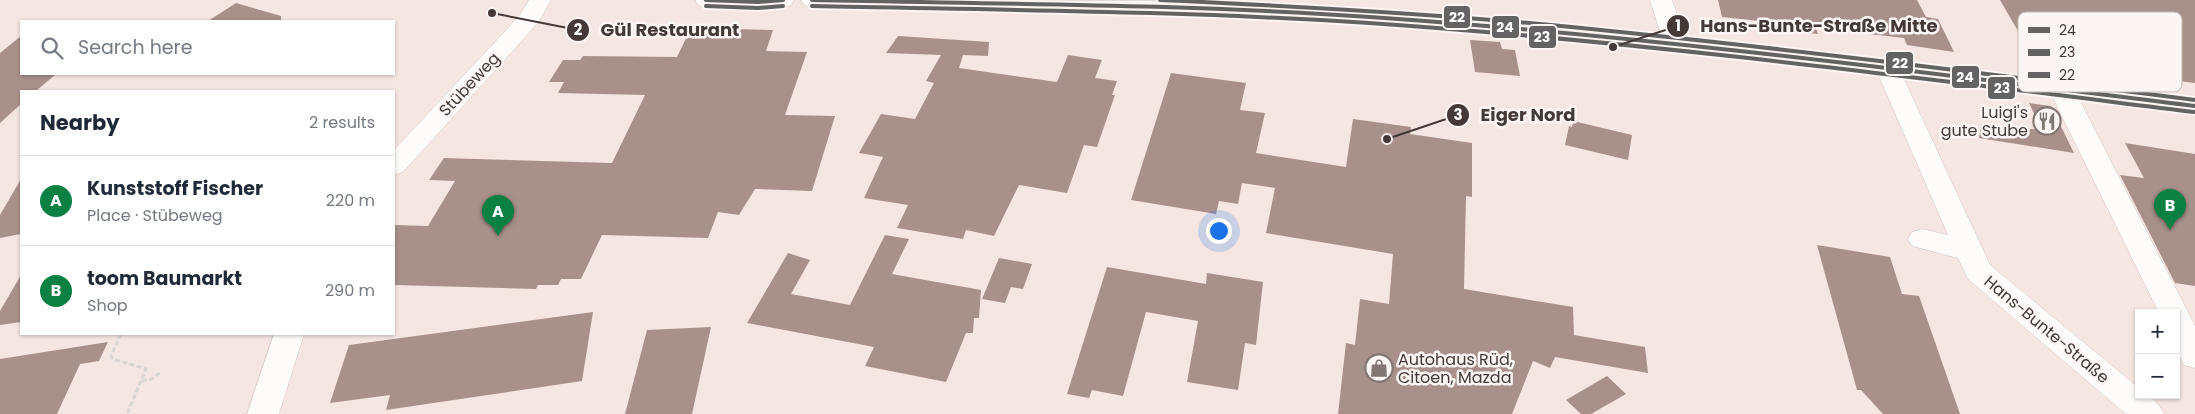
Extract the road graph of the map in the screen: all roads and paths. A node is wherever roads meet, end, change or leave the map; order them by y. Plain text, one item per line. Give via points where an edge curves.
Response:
1 (540, 0) edge
2 (706, 0) edge
3 (783, 0) edge
4 (812, 0) edge
5 (1661, 0) edge
6 (1120, 3) edge
7 (1676, 44) junction
8 (1976, 58) dead end
9 (1887, 68) junction
10 (1989, 81) junction
11 (2018, 84) edge
12 (2063, 92) edge
13 (2085, 92) edge
14 (2195, 106) edge
15 (395, 165) edge
16 (1922, 239) dead end
17 (1969, 251) junction
18 (2172, 309) edge
19 (2180, 326) edge
20 (120, 335) edge
21 (289, 335) edge
22 (2195, 356) edge
23 (160, 372) dead end
24 (141, 381) junction
25 (127, 414) edge
26 (264, 414) edge
27 (2148, 414) edge

1 - 15 street, Stübeweg via 518,31
2 - 3 street
4 - 6 street
5 - 7 street
6 - 7 street via 1533,30
7 - 9 street via 1808,68
8 - 10 street
9 - 10 street
9 - 17 street, Hans-Bunte-Straße
10 - 11 street
12 - 18 street
13 - 14 street
16 - 17 street
17 - 27 street, Hans-Bunte-Straße via 1978,271
19 - 22 street
20 - 24 path via 111,356 117,362 146,370
21 - 26 street
23 - 24 path via 152,379
24 - 25 path

